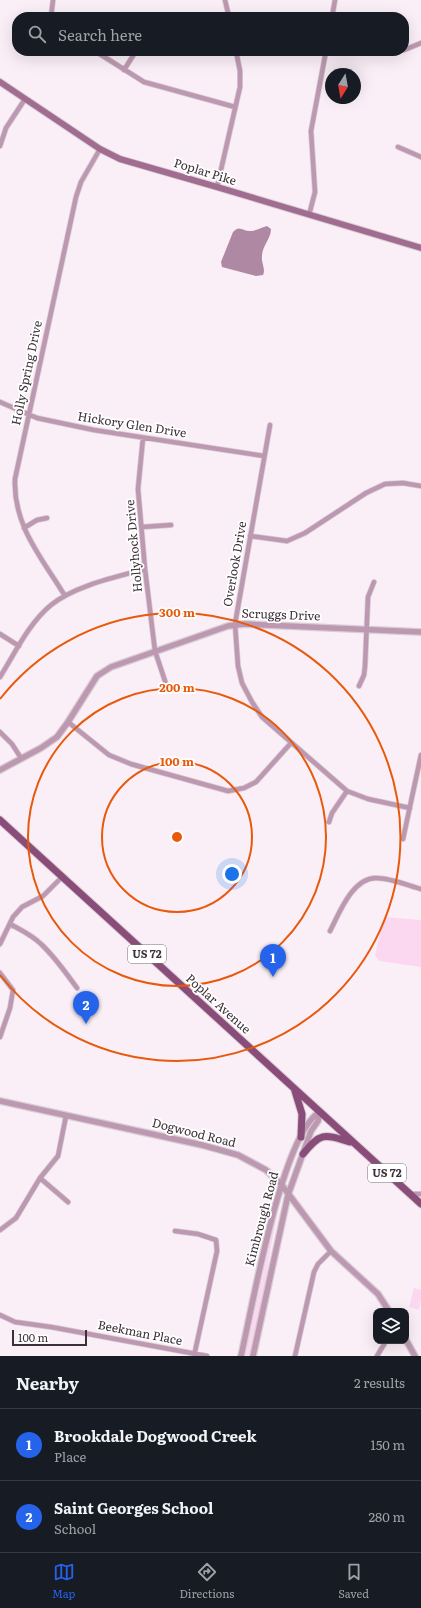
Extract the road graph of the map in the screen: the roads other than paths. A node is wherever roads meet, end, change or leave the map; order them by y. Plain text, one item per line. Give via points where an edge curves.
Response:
1 (53, 0) edge
2 (225, 0) edge
3 (335, 0) edge
4 (52, 12) edge
5 (228, 12) edge
6 (333, 12) edge
7 (421, 43) edge
8 (409, 48) edge
9 (103, 56) edge
10 (133, 56) edge
11 (237, 56) edge
12 (325, 56) edge
13 (124, 70) junction
14 (0, 82) edge
15 (24, 99) junction
16 (235, 107) junction
17 (0, 146) edge
18 (398, 147) dead end
19 (100, 149) junction
20 (421, 157) edge
21 (217, 187) junction
22 (309, 215) junction
23 (421, 248) edge
24 (0, 402) edge
25 (28, 415) junction
26 (270, 425) dead end
27 (143, 438) junction
28 (264, 456) junction
29 (421, 486) edge
30 (47, 518) dead end
31 (171, 524) dead end
32 (142, 527) junction
33 (24, 528) junction
34 (250, 536) junction
35 (145, 569) junction
36 (374, 582) dead end
37 (65, 596) junction
38 (235, 624) junction
39 (366, 629) junction
40 (421, 632) edge
41 (0, 634) edge
42 (19, 646) junction
43 (155, 651) junction
44 (0, 677) edge
45 (359, 686) dead end
46 (167, 687) dead end
47 (68, 722) junction
48 (0, 732) edge
49 (291, 743) junction
50 (421, 755) edge
51 (21, 758) junction
52 (0, 770) edge
53 (347, 791) junction
54 (410, 808) junction
55 (0, 820) edge
56 (328, 822) dead end
57 (403, 839) dead end
58 (62, 877) junction
59 (421, 889) edge
60 (10, 924) junction
61 (330, 931) dead end
62 (0, 944) edge
63 (0, 973) edge
64 (77, 988) dead end
65 (0, 1037) edge
66 (294, 1089) junction
67 (0, 1101) edge
68 (320, 1112) junction
69 (66, 1116) junction
70 (301, 1137) junction
71 (353, 1142) junction
72 (303, 1154) junction
73 (40, 1178) junction
74 (281, 1184) junction
75 (410, 1194) junction
76 (421, 1194) edge
77 (288, 1195) junction
78 (68, 1202) dead end
79 (421, 1204) edge
80 (0, 1230) edge
81 (175, 1231) dead end
82 (331, 1251) junction
83 (387, 1308) edge
84 (0, 1315) edge
85 (384, 1344) edge
86 (408, 1344) edge
87 (194, 1355) edge
88 (207, 1356) edge
89 (241, 1356) edge
90 (253, 1356) edge
91 (295, 1356) edge
92 (377, 1356) edge
93 (415, 1356) edge

1 - 4 street
2 - 5 street
3 - 6 street
7 - 8 street
9 - 13 street
10 - 13 street
11 - 16 street via 241,76
12 - 22 street via 311,131 315,192
13 - 16 street via 151,84
14 - 15 main road, Poplar Pike
15 - 17 street via 6,128
15 - 19 main road, Poplar Pike
16 - 21 street
18 - 20 street
19 - 21 main road, Poplar Pike via 120,159
19 - 25 street, Holly Spring Drive via 81,182 76,197
21 - 22 main road, Poplar Pike
22 - 23 main road, Poplar Pike
24 - 25 street, Hickory Glen Drive
25 - 27 street, Hickory Glen Drive
25 - 33 street, Holly Spring Drive via 15,479 16,508
26 - 28 street, Overlook Drive
27 - 28 street, Hickory Glen Drive
27 - 32 street, Hollyhock Drive via 138,489
28 - 34 street, Overlook Drive
29 - 34 street via 394,483 375,488 306,533 287,541
30 - 33 street via 37,520
31 - 32 street
32 - 35 street, Hollyhock Drive
33 - 37 street, Holly Spring Drive
34 - 38 street, Overlook Drive
35 - 37 street
35 - 43 street, Hollyhock Drive
36 - 39 street via 368,597
37 - 42 street via 42,614
38 - 39 street, Scruggs Drive
38 - 43 street, Scruggs Drive
38 - 49 street, Overlook Drive via 238,666 244,688 262,717
39 - 40 street, Scruggs Drive
39 - 45 street via 364,675
41 - 42 street
42 - 44 street
43 - 46 street, Hollyhock Drive
43 - 47 street, Scruggs Drive via 111,666 97,676
47 - 49 street via 109,755 131,764 228,791 244,788 256,782
47 - 51 street, Scruggs Drive via 57,737
48 - 51 street
49 - 53 street, Overlook Drive
50 - 54 street
51 - 52 street, Scruggs Drive
53 - 54 street, Overlook Drive via 368,799
53 - 56 street
54 - 57 street
55 - 58 main road, Poplar Avenue / US 72
58 - 60 street via 43,896 22,907
58 - 66 main road, Poplar Avenue / US 72
59 - 61 street via 383,879 368,880 352,890
60 - 62 street
60 - 64 street via 41,944
63 - 65 street via 13,990
66 - 68 main road, Poplar Avenue / US 72
66 - 70 main road via 302,1114
67 - 69 street, Dogwood Road
68 - 70 street, Kimbrough Road via 314,1115
68 - 71 main road, Poplar Avenue / US 72
68 - 72 street, Kimbrough Road
69 - 73 street via 58,1156
69 - 74 street, Dogwood Road via 238,1155 266,1170
70 - 74 street, Kimbrough Road
71 - 72 main road via 327,1136 319,1137
71 - 75 main road, Poplar Avenue / US 72
72 - 77 street, Kimbrough Road
73 - 78 street
73 - 80 street via 16,1218
74 - 77 street, Dogwood Road
74 - 89 street, Kimbrough Road
75 - 76 street
75 - 79 main road, Poplar Avenue / US 72
77 - 82 street, Dogwood Road
77 - 90 street, Kimbrough Road
81 - 87 street via 204,1235 216,1240 217,1252
82 - 83 street, Dogwood Road via 378,1294
82 - 91 street via 314,1272
84 - 87 street, Beekman Place via 15,1322
85 - 92 street
86 - 93 street
87 - 88 street, Beekman Place

